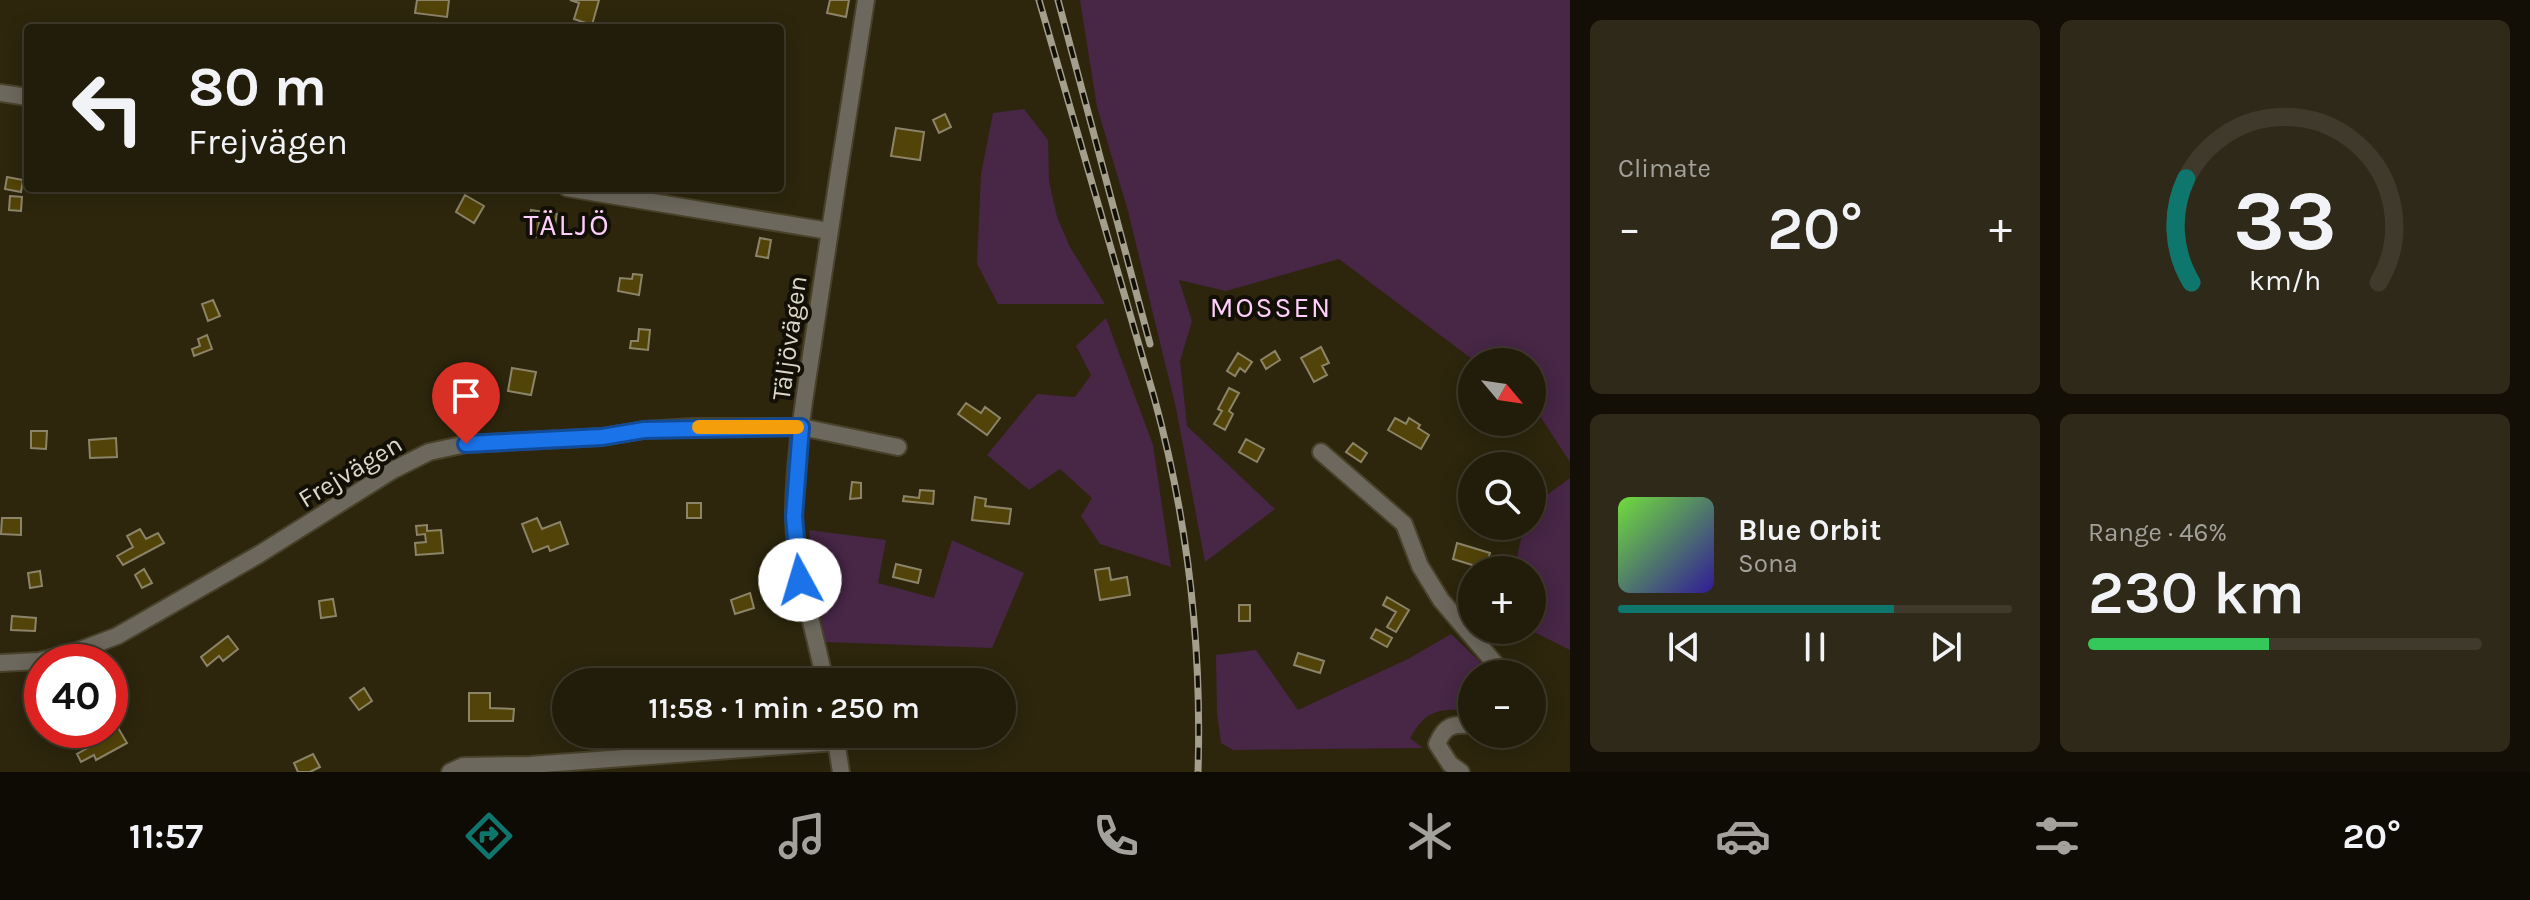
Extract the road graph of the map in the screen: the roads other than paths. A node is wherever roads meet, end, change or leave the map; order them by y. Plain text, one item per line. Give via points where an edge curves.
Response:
1 (866, 0) edge
2 (0, 93) edge
3 (24, 96) edge
4 (591, 192) edge
5 (829, 231) junction
6 (801, 427) junction
7 (898, 447) dead end
8 (1321, 452) dead end
9 (1492, 660) edge
10 (0, 663) edge
11 (822, 668) edge
12 (1458, 724) edge
13 (722, 748) edge
14 (837, 748) edge
15 (450, 772) edge
16 (841, 772) edge
17 (1461, 772) edge

1 - 5 street, Täljövägen
2 - 3 street
4 - 5 street
5 - 6 street, Täljövägen
6 - 7 street, Frejvägen
6 - 10 street, Frejvägen via 644,430 466,444 429,452 117,636 39,661
6 - 11 street, Täljövägen via 794,517 797,553
8 - 9 street via 1404,524 1441,600
12 - 17 street via 1443,730 1437,744
13 - 15 street via 463,766
14 - 16 street

